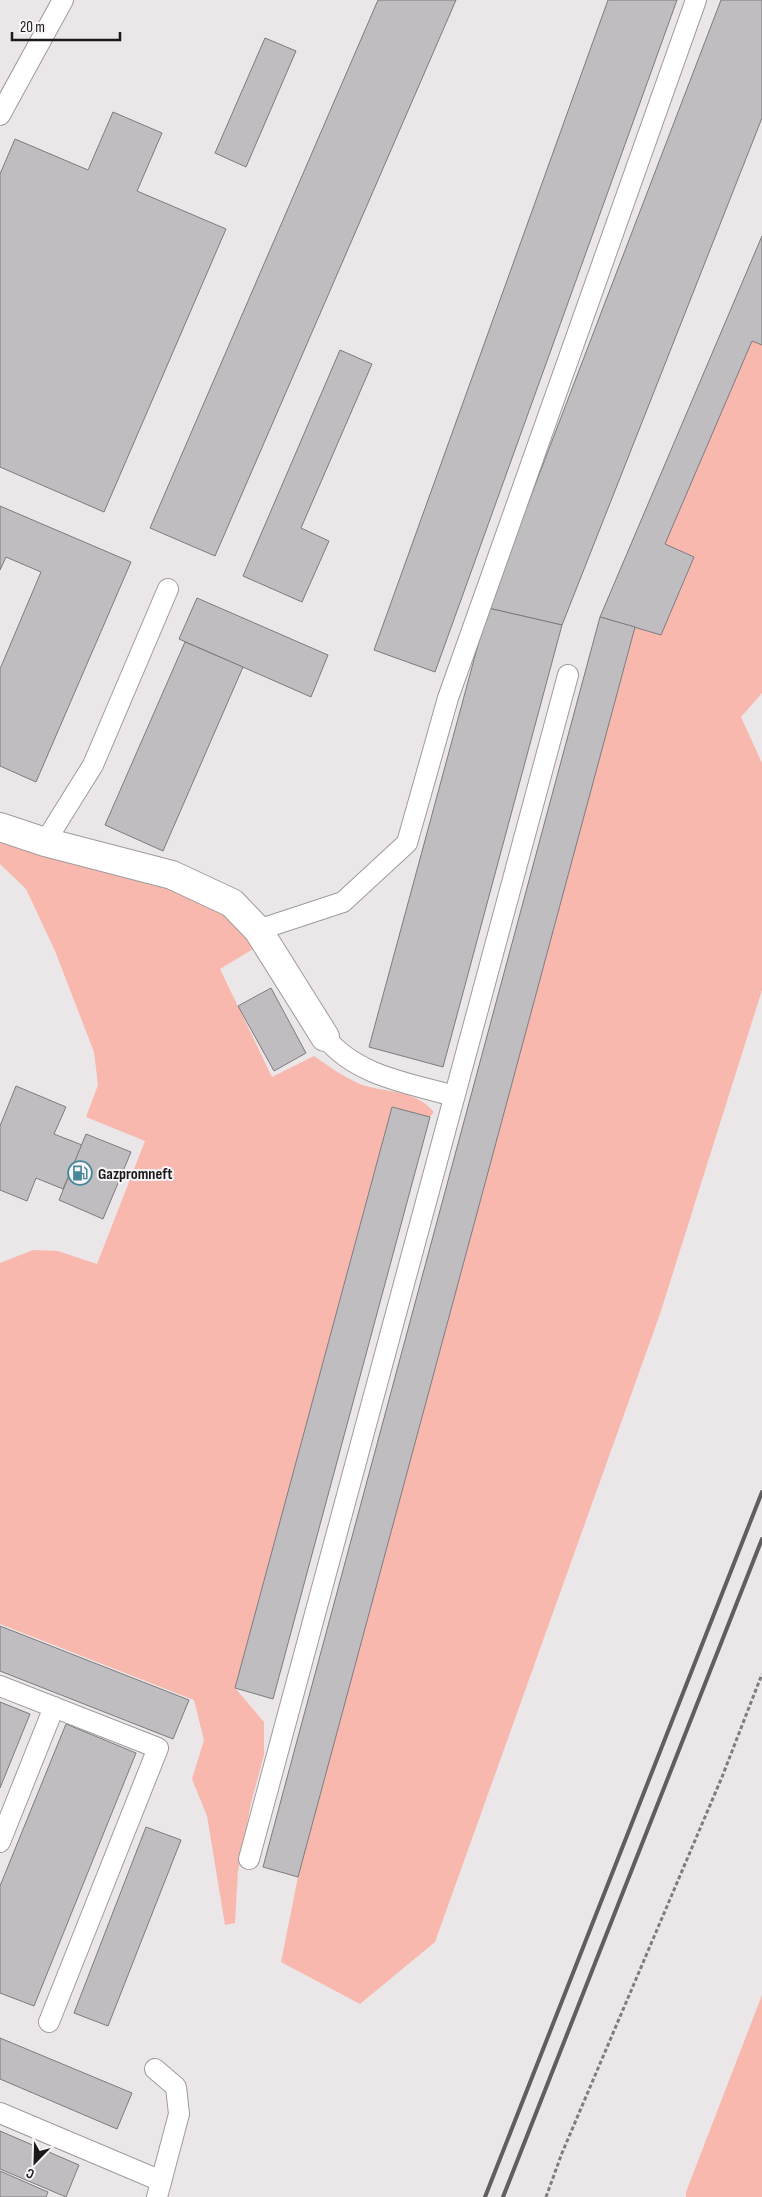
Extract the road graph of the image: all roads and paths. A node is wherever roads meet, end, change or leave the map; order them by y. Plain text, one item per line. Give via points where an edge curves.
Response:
1 (63, 0) edge
2 (696, 0) edge
3 (0, 115) edge
4 (168, 589) dead end
5 (568, 675) dead end
6 (0, 827) edge
7 (45, 842) junction
8 (258, 930) junction
9 (325, 1037) joint
10 (454, 1096) junction
11 (762, 1674) edge
12 (0, 1686) edge
13 (54, 1707) junction
14 (0, 1842) edge
15 (249, 1860) dead end
16 (49, 2022) dead end
17 (155, 2069) dead end
18 (0, 2113) edge
19 (160, 2189) edge
20 (546, 2197) edge

1 - 3 lane
2 - 8 lane via 448,698 407,843 343,902
4 - 7 lane via 93,765
5 - 10 lane
6 - 7 street
7 - 8 street via 172,875 232,904
8 - 9 street
9 - 10 lane via 349,1060 378,1074
10 - 15 lane
11 - 20 path
12 - 13 lane
13 - 14 lane
13 - 16 lane via 158,1748
17 - 19 lane via 176,2087 179,2114
18 - 19 lane

